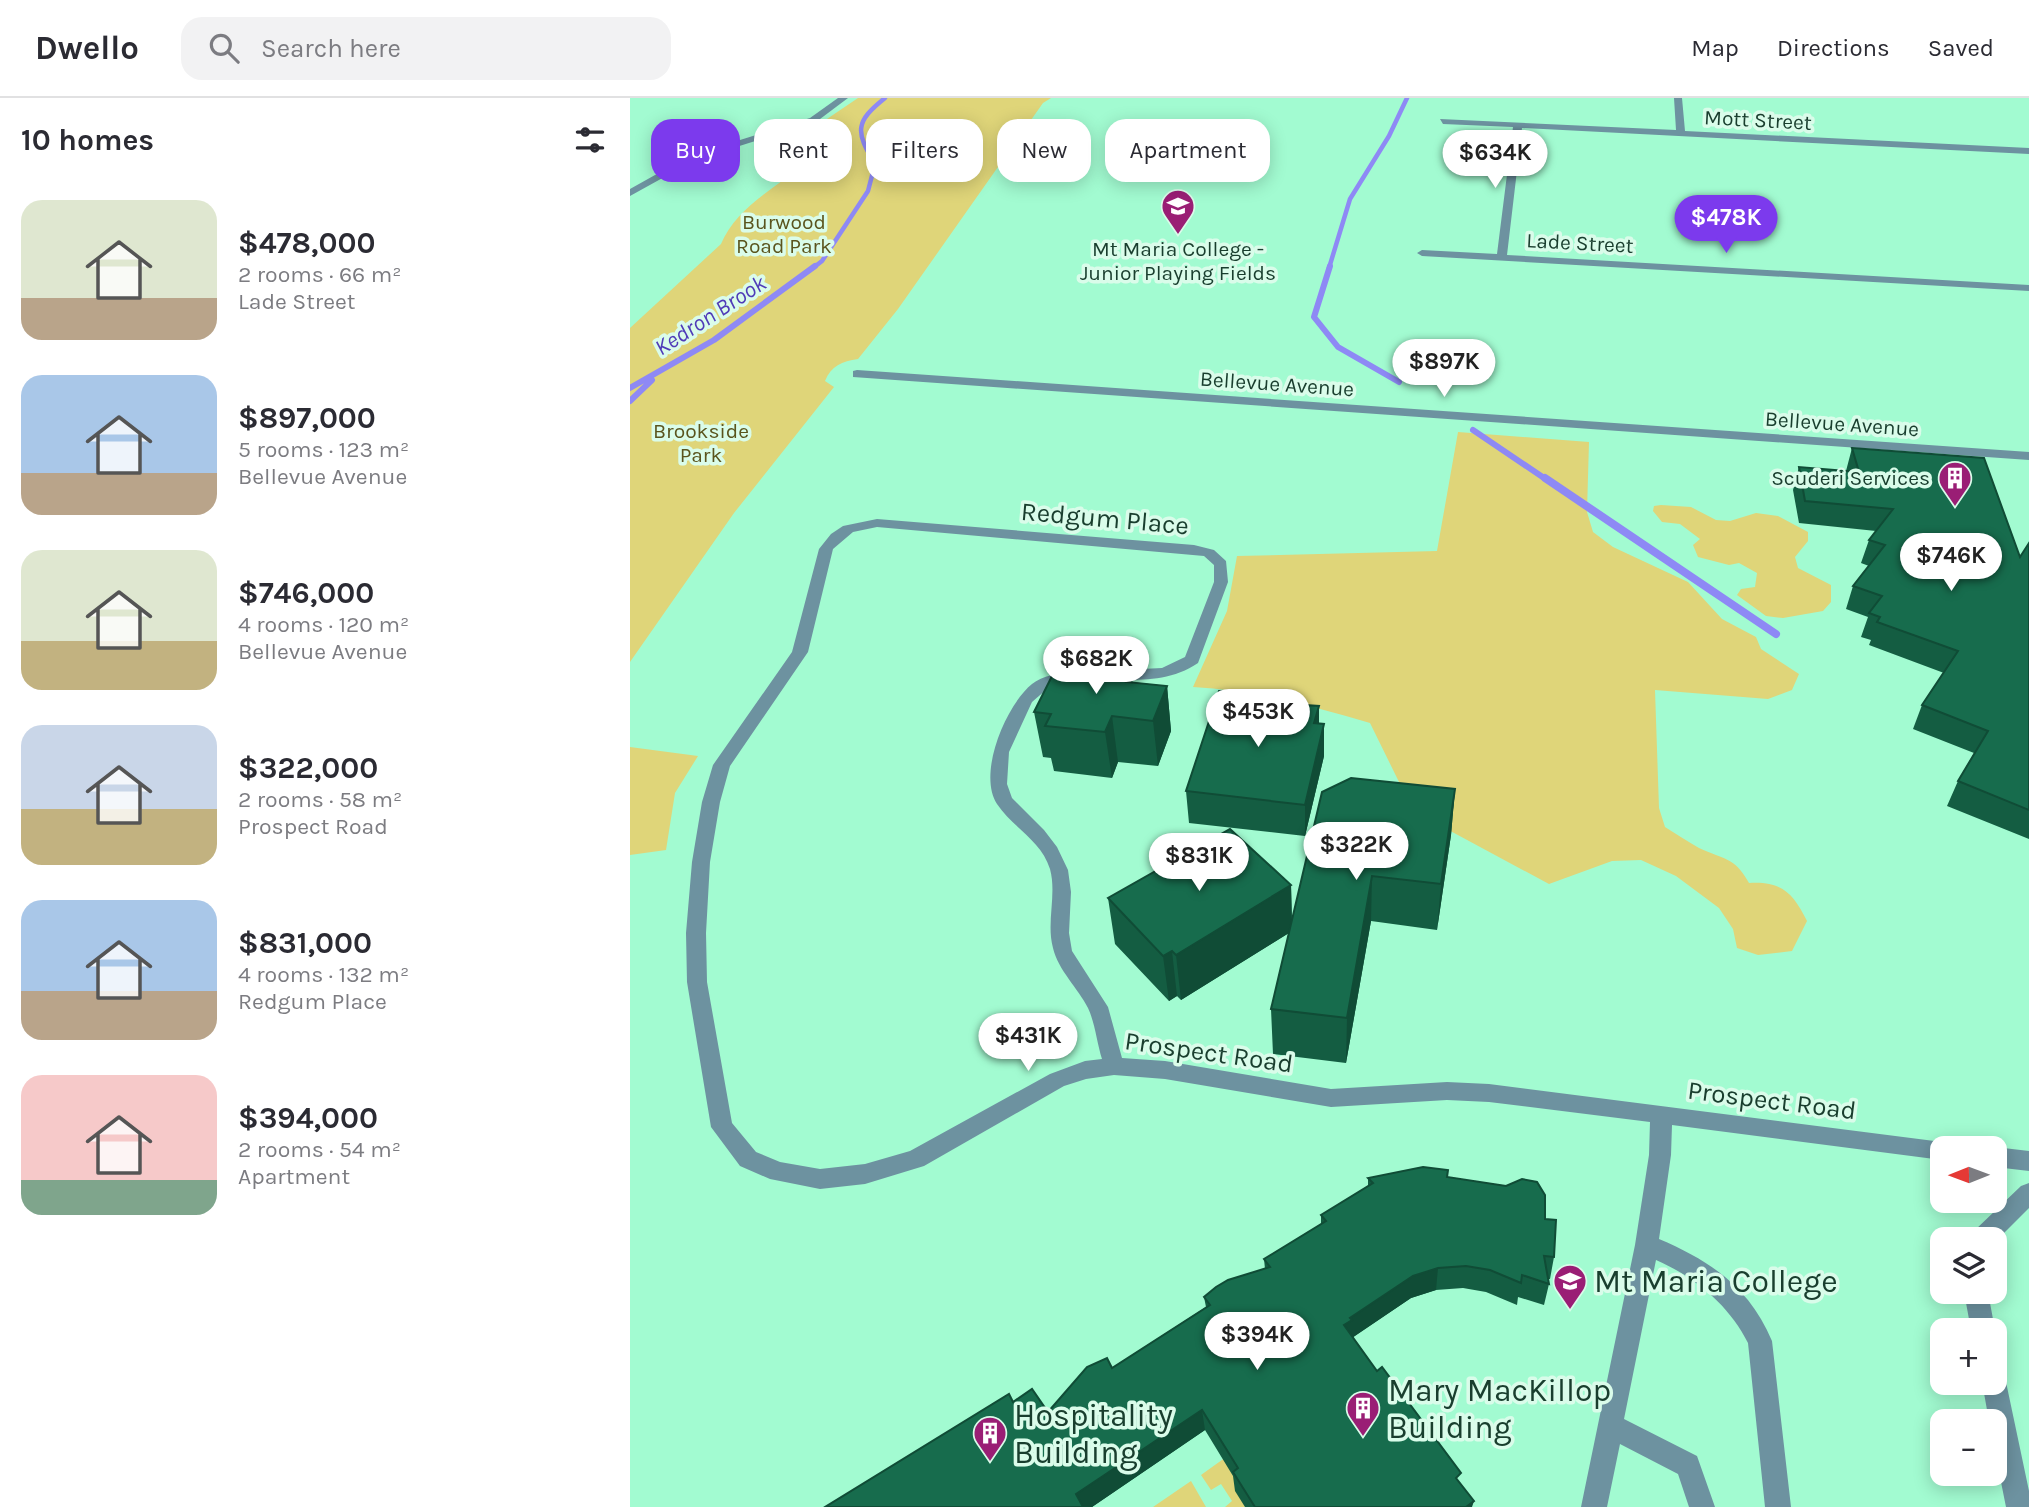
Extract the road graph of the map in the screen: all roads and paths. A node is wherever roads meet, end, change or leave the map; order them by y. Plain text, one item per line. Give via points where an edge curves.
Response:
1 (845, 98) edge
2 (1678, 98) edge
3 (1443, 121) dead end
4 (1518, 125) junction
5 (1681, 133) junction
6 (2029, 151) edge
7 (630, 193) edge
8 (1422, 253) dead end
9 (1502, 257) junction
10 (2029, 288) edge
11 (857, 374) dead end
12 (2029, 456) edge
13 (842, 531) joint
14 (1114, 1066) junction
15 (1661, 1115) junction
16 (1930, 1149) edge
17 (2007, 1158) edge
18 (2029, 1161) edge
19 (2029, 1193) edge
20 (1994, 1227) edge
21 (1647, 1245) junction
22 (1997, 1395) edge
23 (1611, 1426) junction
24 (1594, 1507) edge
25 (1702, 1507) edge
26 (1778, 1507) edge
27 (2019, 1507) edge

1 - 7 street via 813,120 692,158
2 - 5 street
3 - 4 street, Mott Street
4 - 5 street, Mott Street
4 - 9 street
5 - 6 street, Mott Street
8 - 9 street, Lade Street
9 - 10 street, Lade Street
11 - 12 street, Bellevue Avenue
13 - 14 street, Prospect Road via 826,549 800,652 731,748 711,802 701,862 697,982 722,1127 748,1159 778,1172 820,1179 864,1174 916,1158 1057,1080
13 - 14 street, Redgum Place via 877,523 1194,549 1209,553 1221,564 1221,582 1192,660 1167,673 1073,674 1041,685 1025,699 1001,752 998,784 1004,801 1038,834 1059,870 1063,952 1098,1007
14 - 15 street, Prospect Road via 1331,1098 1489,1093
15 - 16 street, Prospect Road
15 - 21 street
17 - 18 street
19 - 20 street
21 - 23 street
21 - 26 street via 1715,1282 1745,1312 1760,1340
22 - 27 street
23 - 24 street
23 - 25 street via 1688,1465

